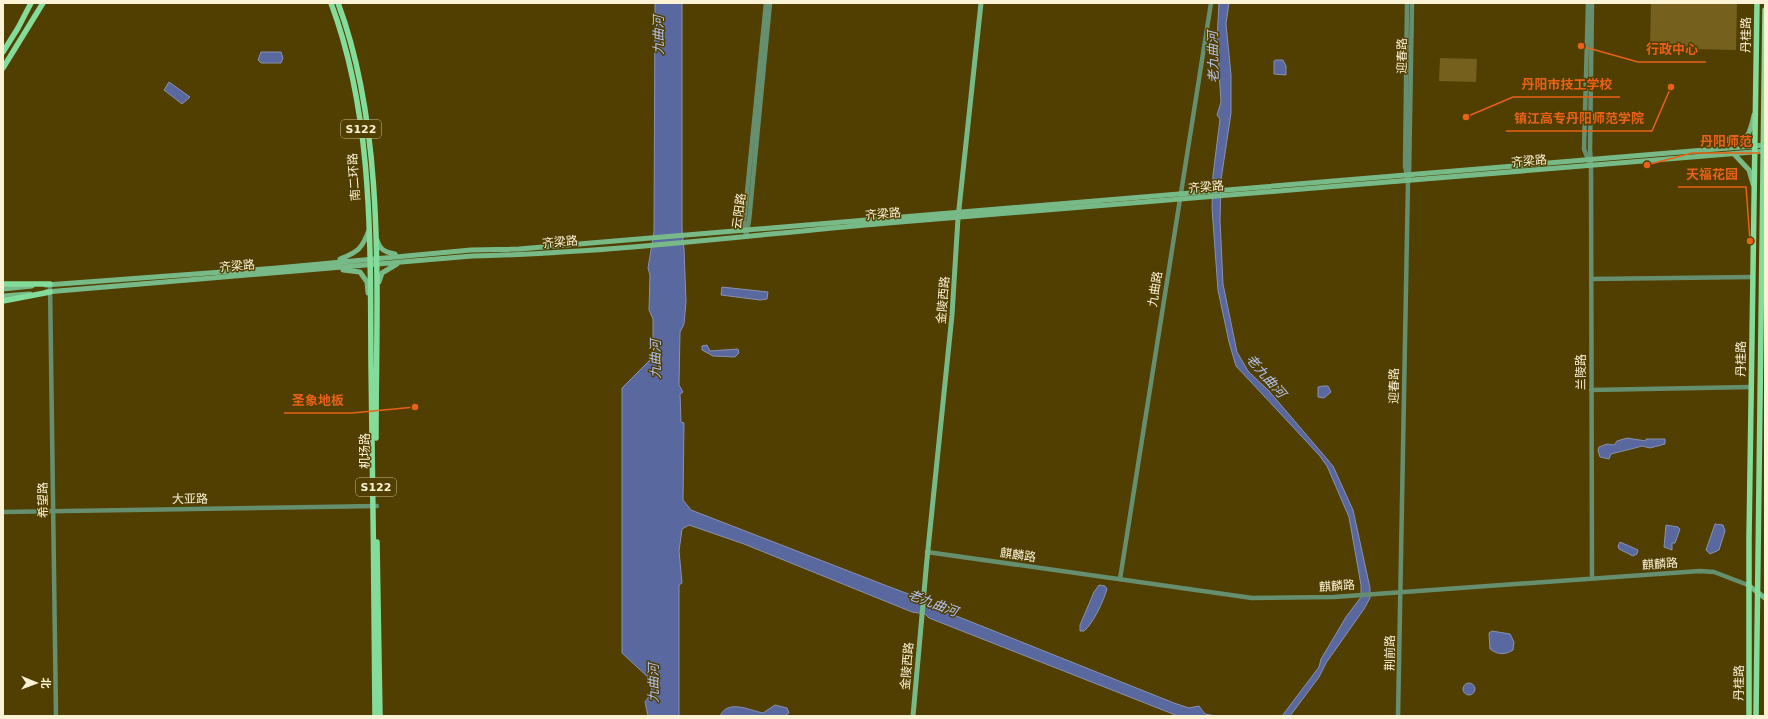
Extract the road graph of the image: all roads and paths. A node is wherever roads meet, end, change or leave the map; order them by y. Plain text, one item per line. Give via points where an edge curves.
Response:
1 (32, 3) edge
2 (43, 3) edge
3 (331, 3) edge
4 (338, 3) edge
5 (766, 3) edge
6 (770, 3) edge
7 (981, 3) edge
8 (1210, 3) edge
9 (1407, 3) edge
10 (1412, 3) edge
11 (1588, 3) edge
12 (1592, 3) edge
13 (1757, 3) edge
14 (1765, 10) edge
15 (3, 52) edge
16 (3, 68) edge
17 (1756, 108) junction
18 (1764, 111) junction
19 (362, 112) junction
20 (1765, 119) edge
21 (1734, 147) junction
22 (1764, 148) edge
23 (1755, 149) junction
24 (1734, 154) junction
25 (1589, 159) junction
26 (1591, 166) junction
27 (1765, 167) edge
28 (1408, 174) junction
29 (1408, 180) junction
30 (1306, 186) junction
31 (1755, 191) junction
32 (1762, 191) junction
33 (1180, 197) junction
34 (959, 212) junction
35 (958, 218) junction
36 (372, 229) junction
37 (746, 229) junction
38 (746, 236) junction
39 (696, 237) junction
40 (402, 256) junction
41 (373, 258) junction
42 (401, 262) junction
43 (373, 264) junction
44 (331, 265) junction
45 (1753, 278) junction
46 (1591, 279) junction
47 (3, 284) edge
48 (50, 284) junction
49 (3, 289) edge
50 (50, 292) junction
51 (3, 296) edge
52 (3, 301) edge
53 (373, 307) junction
54 (1751, 387) junction
55 (1592, 390) junction
56 (375, 506) junction
57 (54, 511) junction
58 (3, 512) edge
59 (927, 552) junction
60 (1592, 578) junction
61 (1120, 579) junction
62 (1748, 585) junction
63 (1756, 590) junction
64 (1402, 591) junction
65 (1765, 598) edge
66 (56, 716) edge
67 (375, 716) edge
68 (380, 716) edge
69 (913, 716) edge
70 (1398, 716) edge
71 (1749, 716) edge
72 (1756, 716) edge

1 - 15 main road
2 - 16 main road
3 - 19 main road, 南二环路 / S122
4 - 19 main road, 南二环路 / S122 via 355,58
5 - 37 street, 云阳路 via 744,222
6 - 37 street, 云阳路
7 - 34 main road, 金陵西路
8 - 33 street, 九曲路
9 - 28 street, 迎春路
10 - 28 street, 迎春路
11 - 25 street, 兰陵路 via 1584,149
12 - 25 street, 兰陵路
13 - 17 main road, 丹桂路
14 - 18 main road, 丹桂路
17 - 21 main road via 1751,130 1743,142
17 - 23 main road, 丹桂路
18 - 20 main road
18 - 22 main road, 丹桂路
19 - 36 main road, 南二环路 / S122
21 - 23 main road, 齐梁路
21 - 25 main road, 齐梁路
22 - 23 main road, 齐梁路
22 - 32 main road, 丹桂路
23 - 24 main road, 齐梁路
23 - 31 main road, 丹桂路
24 - 26 main road, 齐梁路
24 - 31 main road via 1749,170
25 - 26 street, 兰陵路
25 - 28 main road, 齐梁路
26 - 29 main road, 齐梁路
26 - 46 street, 兰陵路
27 - 32 main road
28 - 29 street, 迎春路
28 - 30 main road, 齐梁路
29 - 30 main road, 齐梁路
29 - 64 street, 迎春路
30 - 33 main road, 齐梁路
31 - 45 main road, 丹桂路
32 - 63 main road, 丹桂路
33 - 34 main road, 齐梁路
33 - 35 main road, 齐梁路
33 - 61 street, 九曲路
34 - 35 main road, 金陵西路
34 - 37 main road, 齐梁路
35 - 38 main road, 齐梁路
35 - 59 main road, 金陵西路 via 953,300
36 - 40 main road via 381,249
36 - 41 main road, 南二环路 / S122
36 - 44 main road via 358,251
37 - 38 street, 云阳路
37 - 39 main road, 齐梁路
38 - 39 main road, 齐梁路
39 - 40 main road, 齐梁路
39 - 42 main road, 齐梁路 via 641,245
40 - 41 main road, 齐梁路
41 - 43 main road, 机场路 / S122
41 - 44 main road, 齐梁路
42 - 43 main road, 齐梁路
42 - 53 main road via 382,273
43 - 44 main road, 齐梁路
43 - 53 main road, 机场路 / S122
44 - 48 main road, 齐梁路
44 - 50 main road, 齐梁路
44 - 53 main road via 360,272 367,282
45 - 46 street
45 - 54 main road, 丹桂路
46 - 55 street, 兰陵路
47 - 48 main road
48 - 49 main road, 齐梁路
48 - 50 street, 希望路
50 - 51 main road, 齐梁路
50 - 52 main road
50 - 57 street, 希望路
53 - 56 main road, 机场路 / S122
54 - 55 street
54 - 62 main road, 丹桂路
55 - 60 street, 兰陵路
56 - 57 street, 大亚路
56 - 67 main road, 机场路 / S122
56 - 68 main road, 机场路 / S122
57 - 58 street, 大亚路
57 - 66 street, 希望路
59 - 61 street, 麒麟路
59 - 69 main road, 金陵西路
60 - 62 street, 麒麟路 via 1700,571 1714,572
60 - 64 street, 麒麟路
61 - 64 street, 麒麟路 via 1252,598 1334,598
62 - 63 main road
62 - 71 main road, 丹桂路
63 - 65 main road
63 - 72 main road, 丹桂路
64 - 70 street, 荆前路

